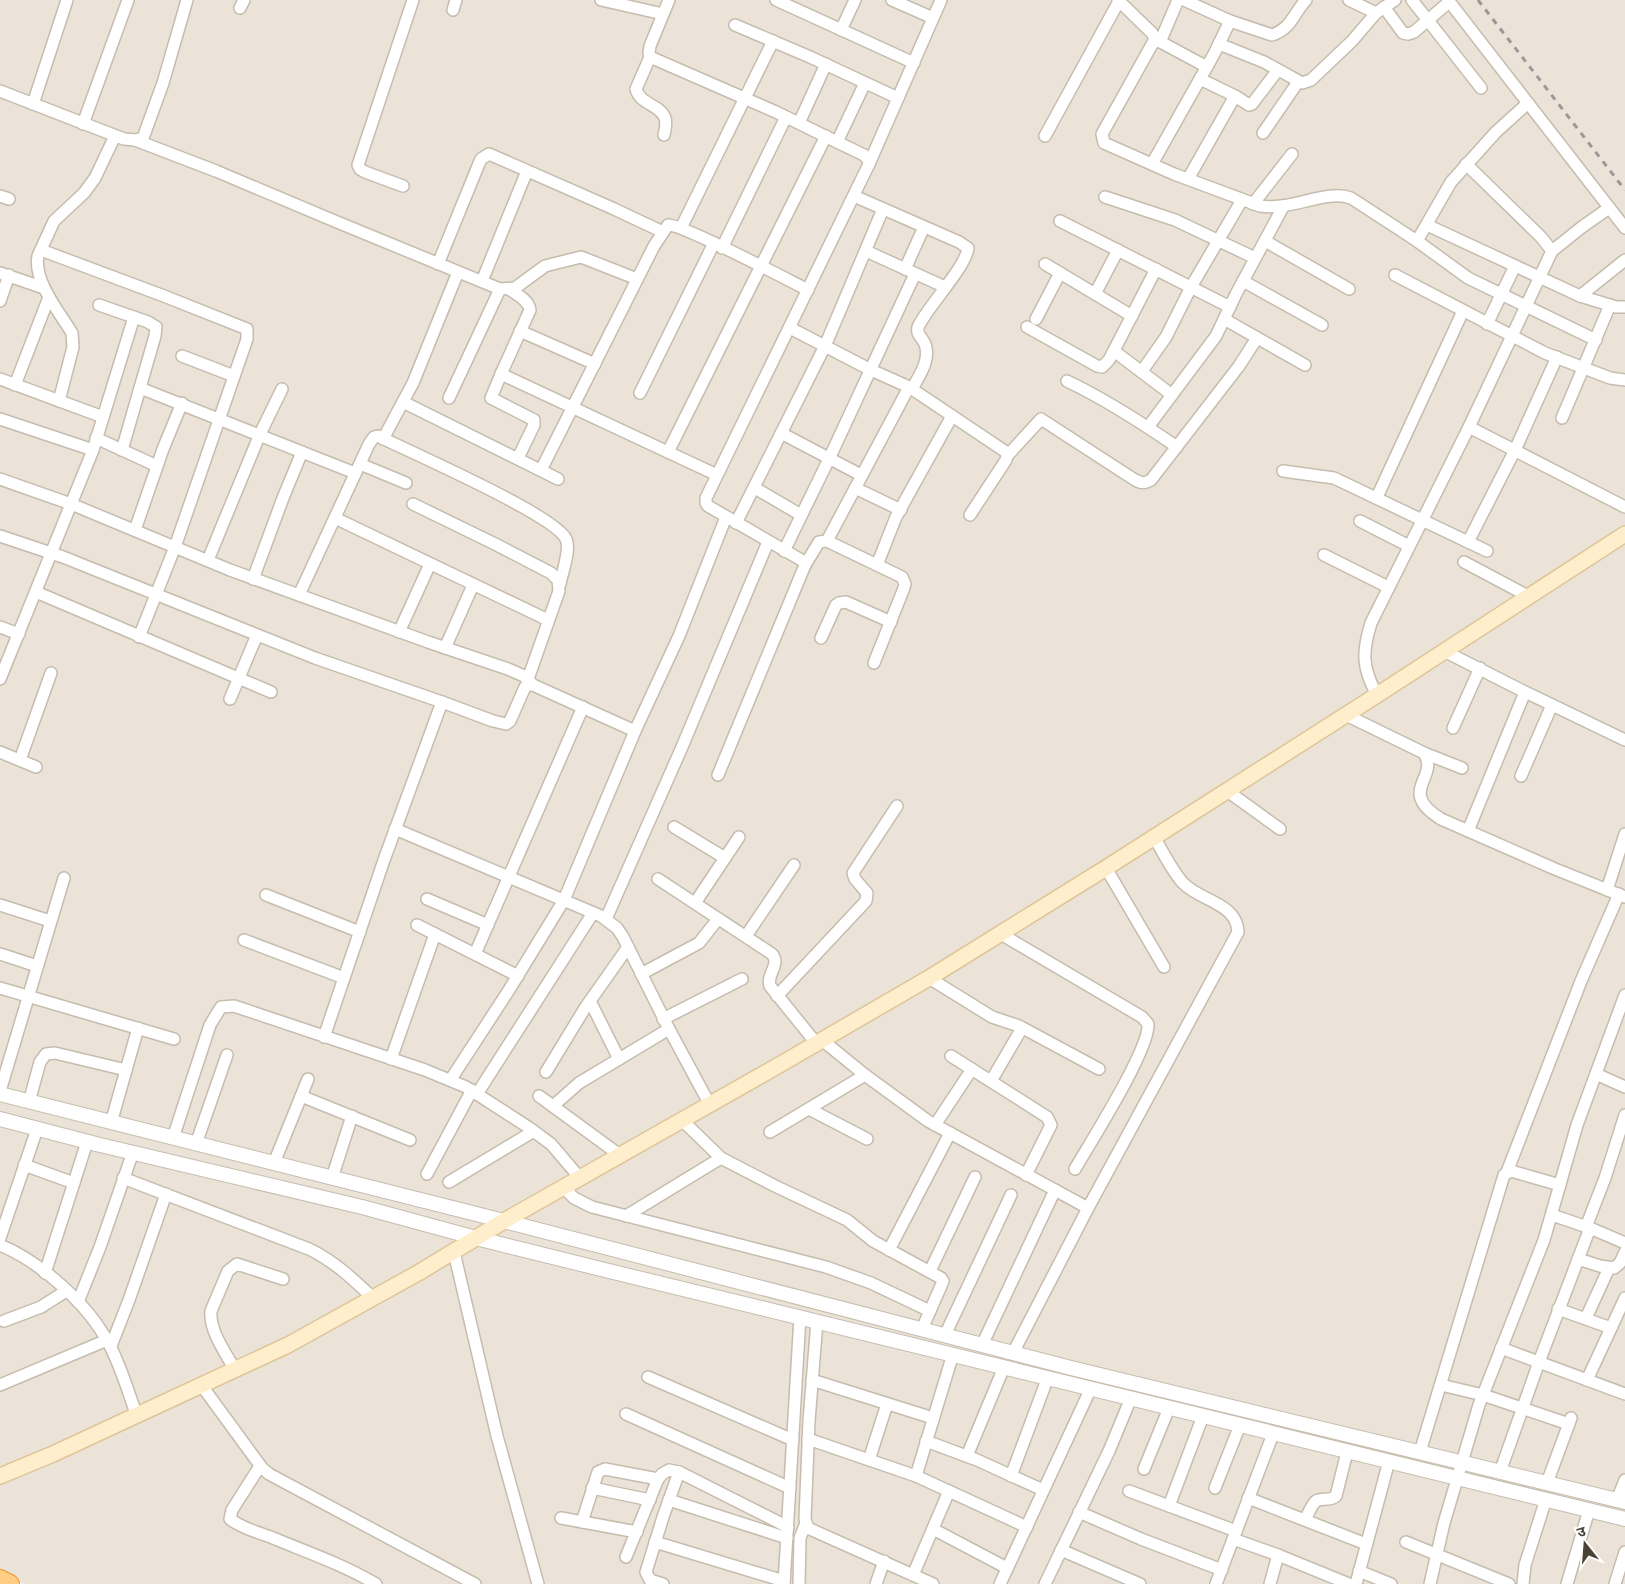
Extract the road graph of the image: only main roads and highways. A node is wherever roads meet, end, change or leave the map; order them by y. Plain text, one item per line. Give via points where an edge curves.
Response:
1 (1625, 534) edge
2 (0, 1476) edge
3 (0, 1579) edge
4 (10, 1584) edge

1 - 2 main road via 1154,838 930,978 288,1345
3 - 4 highway

